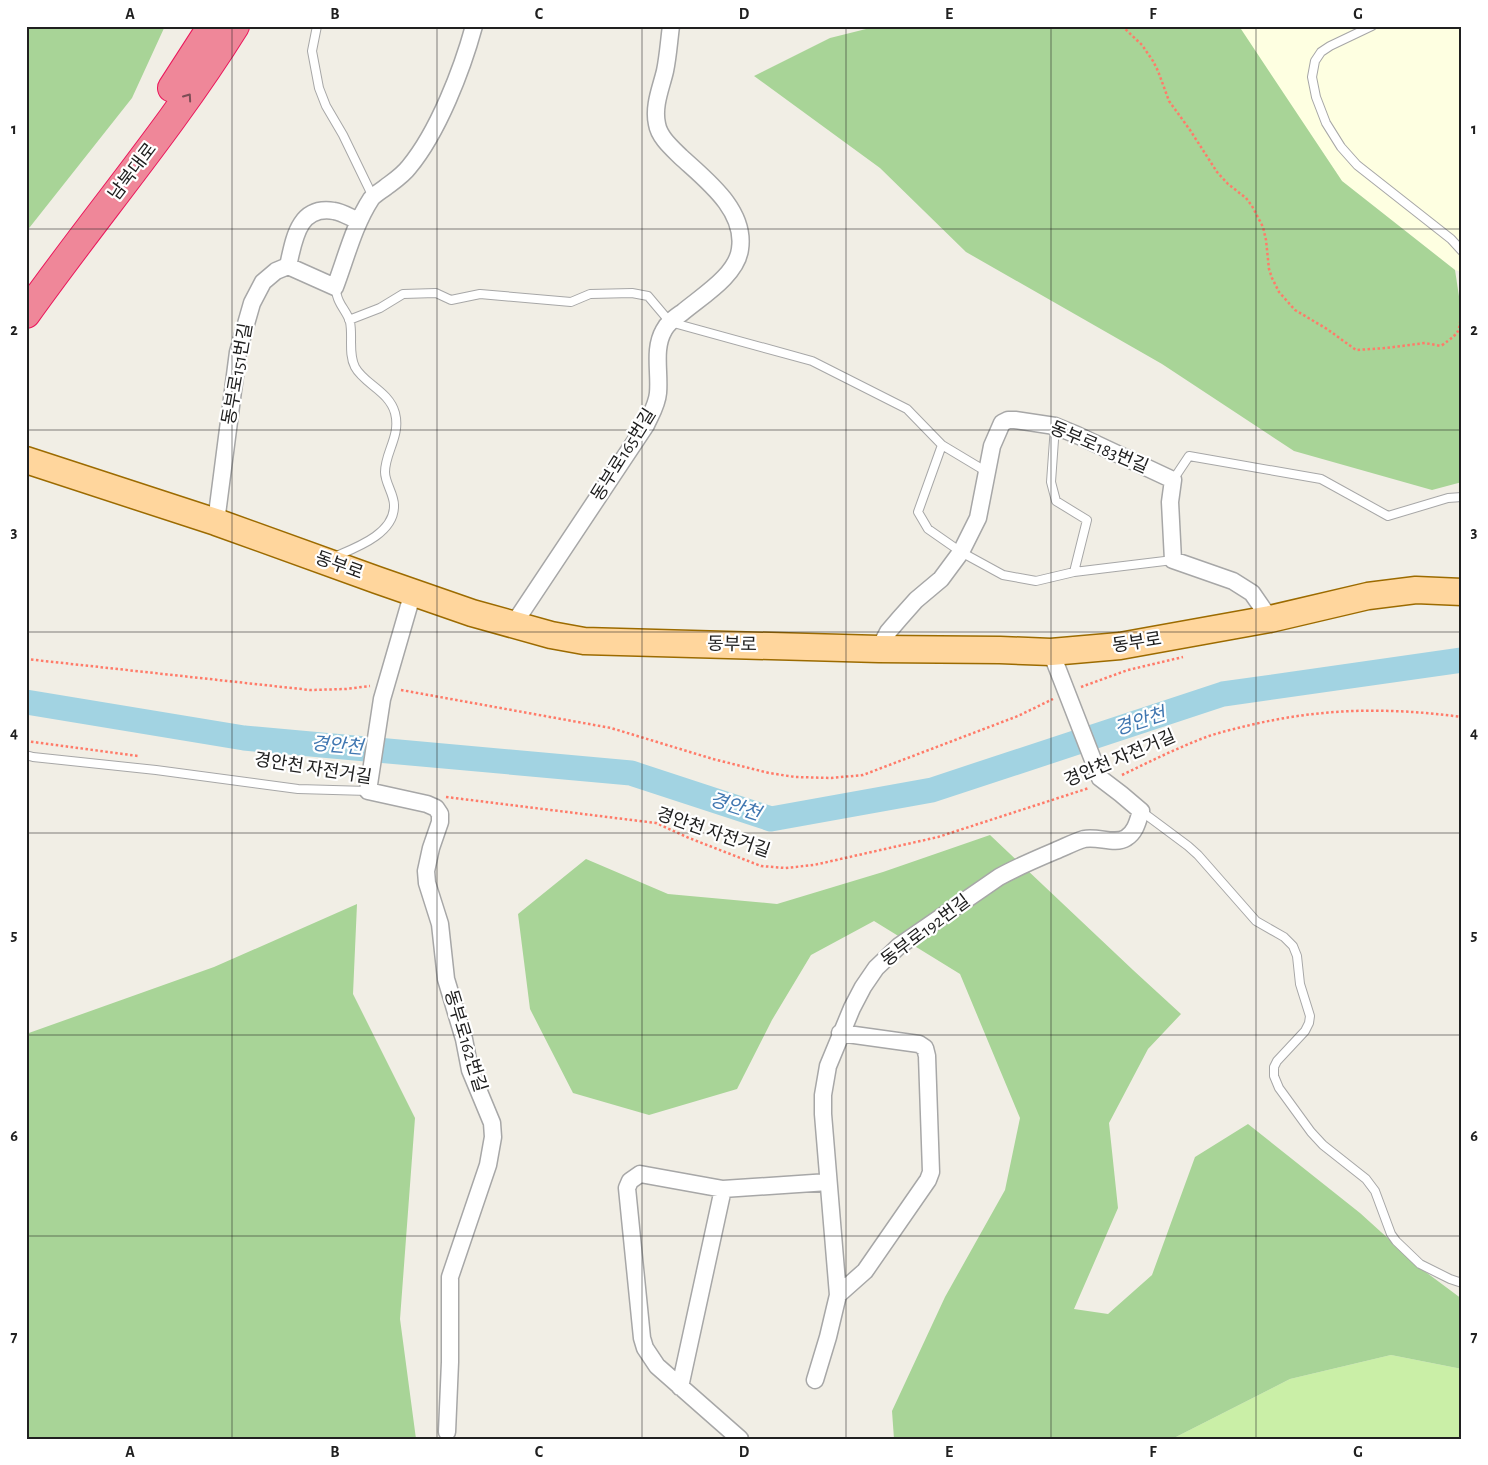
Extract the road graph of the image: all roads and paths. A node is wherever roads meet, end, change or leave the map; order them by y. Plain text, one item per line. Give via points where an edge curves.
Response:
1 (212, 26) edge
2 (235, 26) edge
3 (317, 26) edge
4 (474, 26) edge
5 (671, 26) edge
6 (1122, 26) edge
7 (1372, 26) edge
8 (373, 197) junction
9 (359, 221) junction
10 (1462, 251) edge
11 (288, 266) junction
12 (47, 270) junction
13 (26, 286) edge
14 (335, 287) junction
15 (1462, 308) edge
16 (26, 314) edge
17 (349, 320) junction
18 (670, 322) junction
19 (1055, 426) junction
20 (942, 445) junction
21 (26, 460) edge
22 (987, 472) junction
23 (26, 477) edge
24 (1173, 480) junction
25 (1462, 497) edge
26 (216, 522) junction
27 (962, 552) junction
28 (1174, 560) junction
29 (326, 561) junction
30 (1074, 572) junction
31 (1462, 592) edge
32 (412, 596) junction
33 (1462, 604) edge
34 (1270, 619) junction
35 (513, 625) junction
36 (879, 649) junction
37 (1188, 656) dead end
38 (1053, 657) junction
39 (26, 659) edge
40 (384, 693) junction
41 (1066, 693) junction
42 (1462, 717) edge
43 (26, 742) edge
44 (26, 755) edge
45 (138, 756) dead end
46 (1104, 780) junction
47 (368, 791) junction
48 (438, 796) dead end
49 (1140, 811) junction
50 (840, 1033) junction
51 (828, 1182) junction
52 (723, 1189) junction
53 (1462, 1282) edge
54 (838, 1295) junction
55 (815, 1380) dead end
56 (680, 1387) junction
57 (447, 1432) dead end
58 (740, 1439) edge

1 - 12 highway, 남북대로
12 -> 2 highway, 남북대로 via 158,139
3 - 8 lane via 312,50 319,88
4 - 8 street via 444,108 420,154 407,170
5 - 18 street, 동부로165번길 via 657,103 657,124 672,148 724,200 733,214 740,250 728,274
6 - 15 path via 1153,61 1169,101 1217,172 1252,206 1263,227 1272,278 1294,310 1356,350 1425,343 1442,346 1460,328
7 - 10 lane via 1330,46 1315,61 1312,77 1326,123 1357,165 1451,238
8 - 9 street
9 - 11 street via 336,211 323,210 312,214 303,220 296,232
9 - 14 street
11 - 14 street
11 - 26 street, 동부로151번길 via 276,270 263,282 252,303 238,352
12 - 13 highway, 남북대로
12 - 16 highway, 남북대로
14 - 17 lane
17 - 18 lane via 380,308 403,294 436,293 451,300 480,294 571,302 590,294 632,293 648,296
17 - 29 lane via 355,367 391,403 395,413 394,441 384,474 394,505 392,517 384,530 369,541
18 - 20 lane via 812,361 907,409
18 - 35 street, 동부로165번길 via 659,343 658,392 646,425
19 - 22 street, 동부로183번길 via 1015,420 1002,423 992,446
19 - 24 street, 동부로183번길
19 - 30 lane via 1051,482 1056,501 1087,520
20 - 22 lane
20 - 27 lane via 918,512 928,529
21 - 26 main road, 동부로
22 - 27 street, 동부로183번길 via 978,518
23 - 32 main road
24 - 25 lane via 1189,456 1321,479 1388,516 1448,498
24 - 28 street via 1170,502
26 - 29 main road, 동부로
27 - 30 lane via 1003,575 1036,581
27 - 36 street, 동부로183번길 via 941,579 916,600 888,632
28 - 30 lane
28 - 34 street via 1233,581 1252,593
29 - 32 main road, 동부로
31 - 34 main road, 동부로 via 1416,590 1375,595
32 - 35 main road, 동부로
32 - 38 main road via 511,634 587,649
32 - 40 street
33 - 38 main road via 1374,607 1121,658
34 - 38 main road, 동부로
35 - 36 main road, 동부로 via 584,641
36 - 38 main road, 동부로 via 1000,650
37 - 41 path via 1128,670
38 - 41 street
39 - 40 path via 310,690 371,686
40 - 41 path via 611,728 769,773 831,778 863,775 1018,716
40 - 47 street
41 - 46 street
42 - 46 path, 경안천 자전거길 via 1348,710 1262,722 1211,735
43 - 45 path
44 - 47 lane via 298,789
46 - 48 path, 경안천 자전거길 via 938,837 814,865 785,868 755,864 656,823
46 - 49 street
47 - 57 street, 동부로162번길 via 428,804 440,814 426,871 427,883 440,924 446,979 470,1070 492,1123 488,1165 450,1277
49 - 50 street, 동부로192번길 via 1136,827 1125,839 1082,840 1013,869 899,946 876,968 863,987
49 - 53 lane via 1198,855 1256,921 1293,946 1310,1016 1305,1031 1274,1067 1279,1088 1323,1145 1366,1179 1375,1191 1396,1242 1420,1264 1450,1280
50 - 51 street, 동부로192번길 via 828,1066 823,1094
50 - 54 street via 919,1044 925,1048 928,1056 930,1172 928,1180 865,1271
51 - 52 street
51 - 54 street, 동부로192번길
52 - 56 street
52 - 56 street via 640,1174 630,1181 627,1188 642,1338 656,1366
54 - 55 street, 동부로192번길
56 - 58 street

